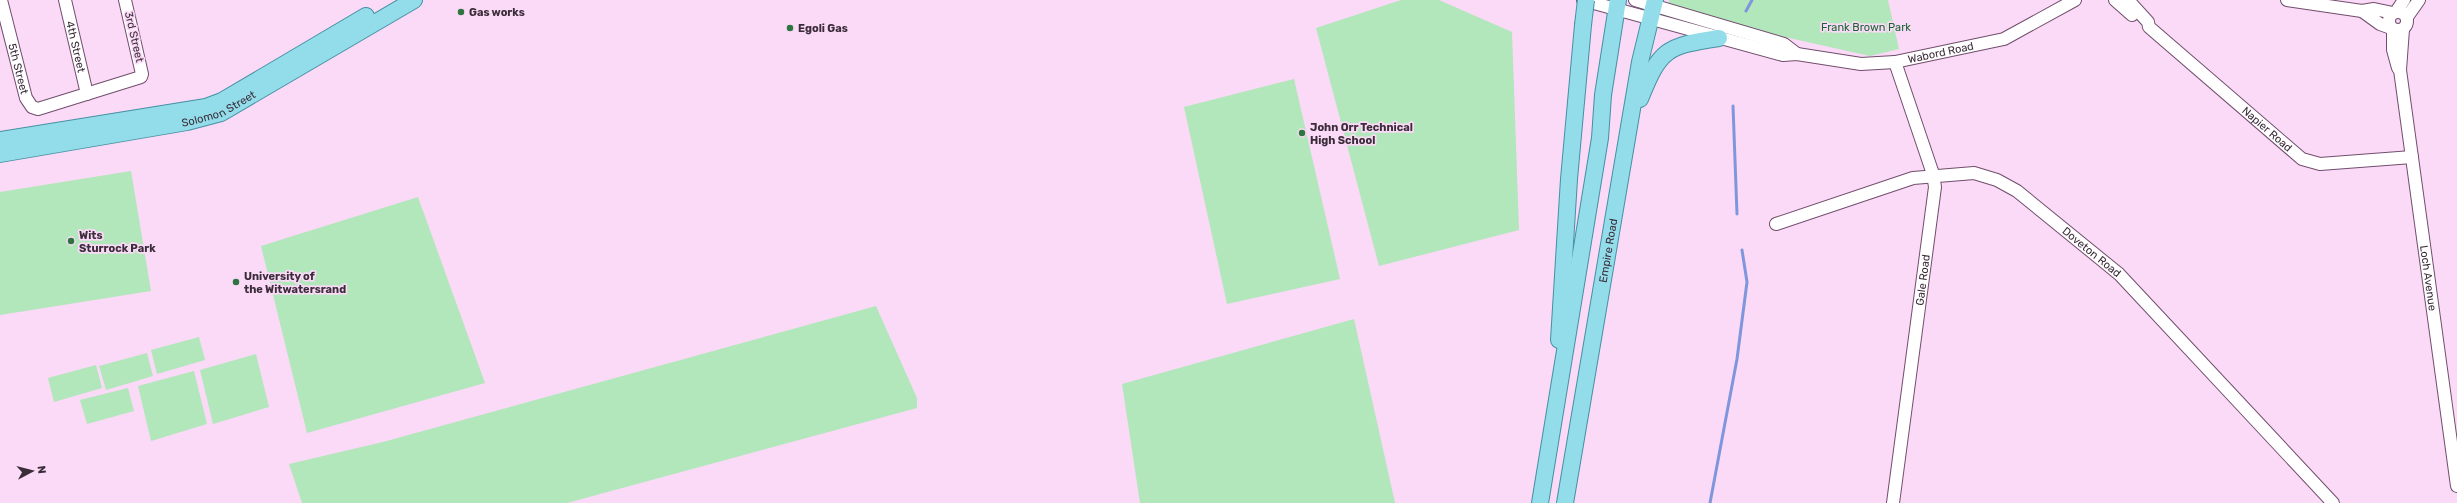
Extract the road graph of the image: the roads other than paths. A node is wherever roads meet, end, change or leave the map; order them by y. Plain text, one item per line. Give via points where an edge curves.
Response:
1 (1, 0) edge
2 (65, 0) edge
3 (125, 0) edge
4 (393, 0) edge
5 (414, 0) edge
6 (1583, 0) edge
7 (1586, 0) edge
8 (1635, 0) edge
9 (2075, 0) edge
10 (2115, 0) edge
11 (2128, 0) edge
12 (2287, 0) edge
13 (2404, 0) edge
14 (2419, 0) edge
15 (1617, 5) edge
16 (1653, 8) edge
17 (2362, 11) junction
18 (2395, 12) junction
19 (2399, 26) junction
20 (2149, 27) junction
21 (1720, 38) junction
22 (1797, 54) junction
23 (1895, 62) junction
24 (87, 94) junction
25 (1630, 126) junction
26 (0, 140) edge
27 (0, 154) edge
28 (2412, 157) junction
29 (1933, 174) junction
30 (1776, 224) dead end
31 (1563, 363) junction
32 (2457, 486) edge
33 (1540, 503) edge
34 (1565, 503) edge
35 (1893, 503) edge
36 (2333, 503) edge

1 - 24 street, 5th Street via 26,98 32,107 38,109
2 - 24 street, 4th Street
3 - 24 street, 3rd Street via 142,74 139,79
4 - 26 main road, Solomon Street via 222,101 206,107
5 - 27 main road, Solomon Street via 221,114
6 - 15 street
7 - 31 main road, bridge via 1559,320 1558,342
8 - 16 street
9 - 23 street, Wabord Road via 2004,39
10 - 20 street, Napier Road via 2143,26
11 - 20 street, Napier Road via 2148,22
12 - 17 street
13 - 18 street
14 - 19 street
15 - 16 street
15 - 31 main road via 1603,95 1600,138
16 - 21 street, Wabord Road
16 - 22 street, Wabord Road via 1784,44
16 - 25 main road, Empire Road via 1640,62
17 - 18 street via 2374,9
17 - 19 street via 2380,24
18 - 19 street via 2404,14
18 - 19 street, Loch Avenue via 2389,22
19 - 28 street, Loch Avenue via 2393,50 2396,65 2400,70
20 - 28 street, Napier Road via 2302,159 2320,164
21 - 22 street, Wabord Road via 1783,55
21 - 25 main road via 1684,44 1662,56 1653,69
22 - 23 street, Wabord Road via 1860,64
23 - 29 street, Gale Road
25 - 34 main road, Empire Road
28 - 32 street, Loch Avenue
29 - 30 street, Doveton Road via 1872,190
29 - 35 street, Gale Road via 1935,187 1932,213
29 - 36 street, Doveton Road via 1974,172 1997,180 2017,191 2119,274
31 - 33 main road

